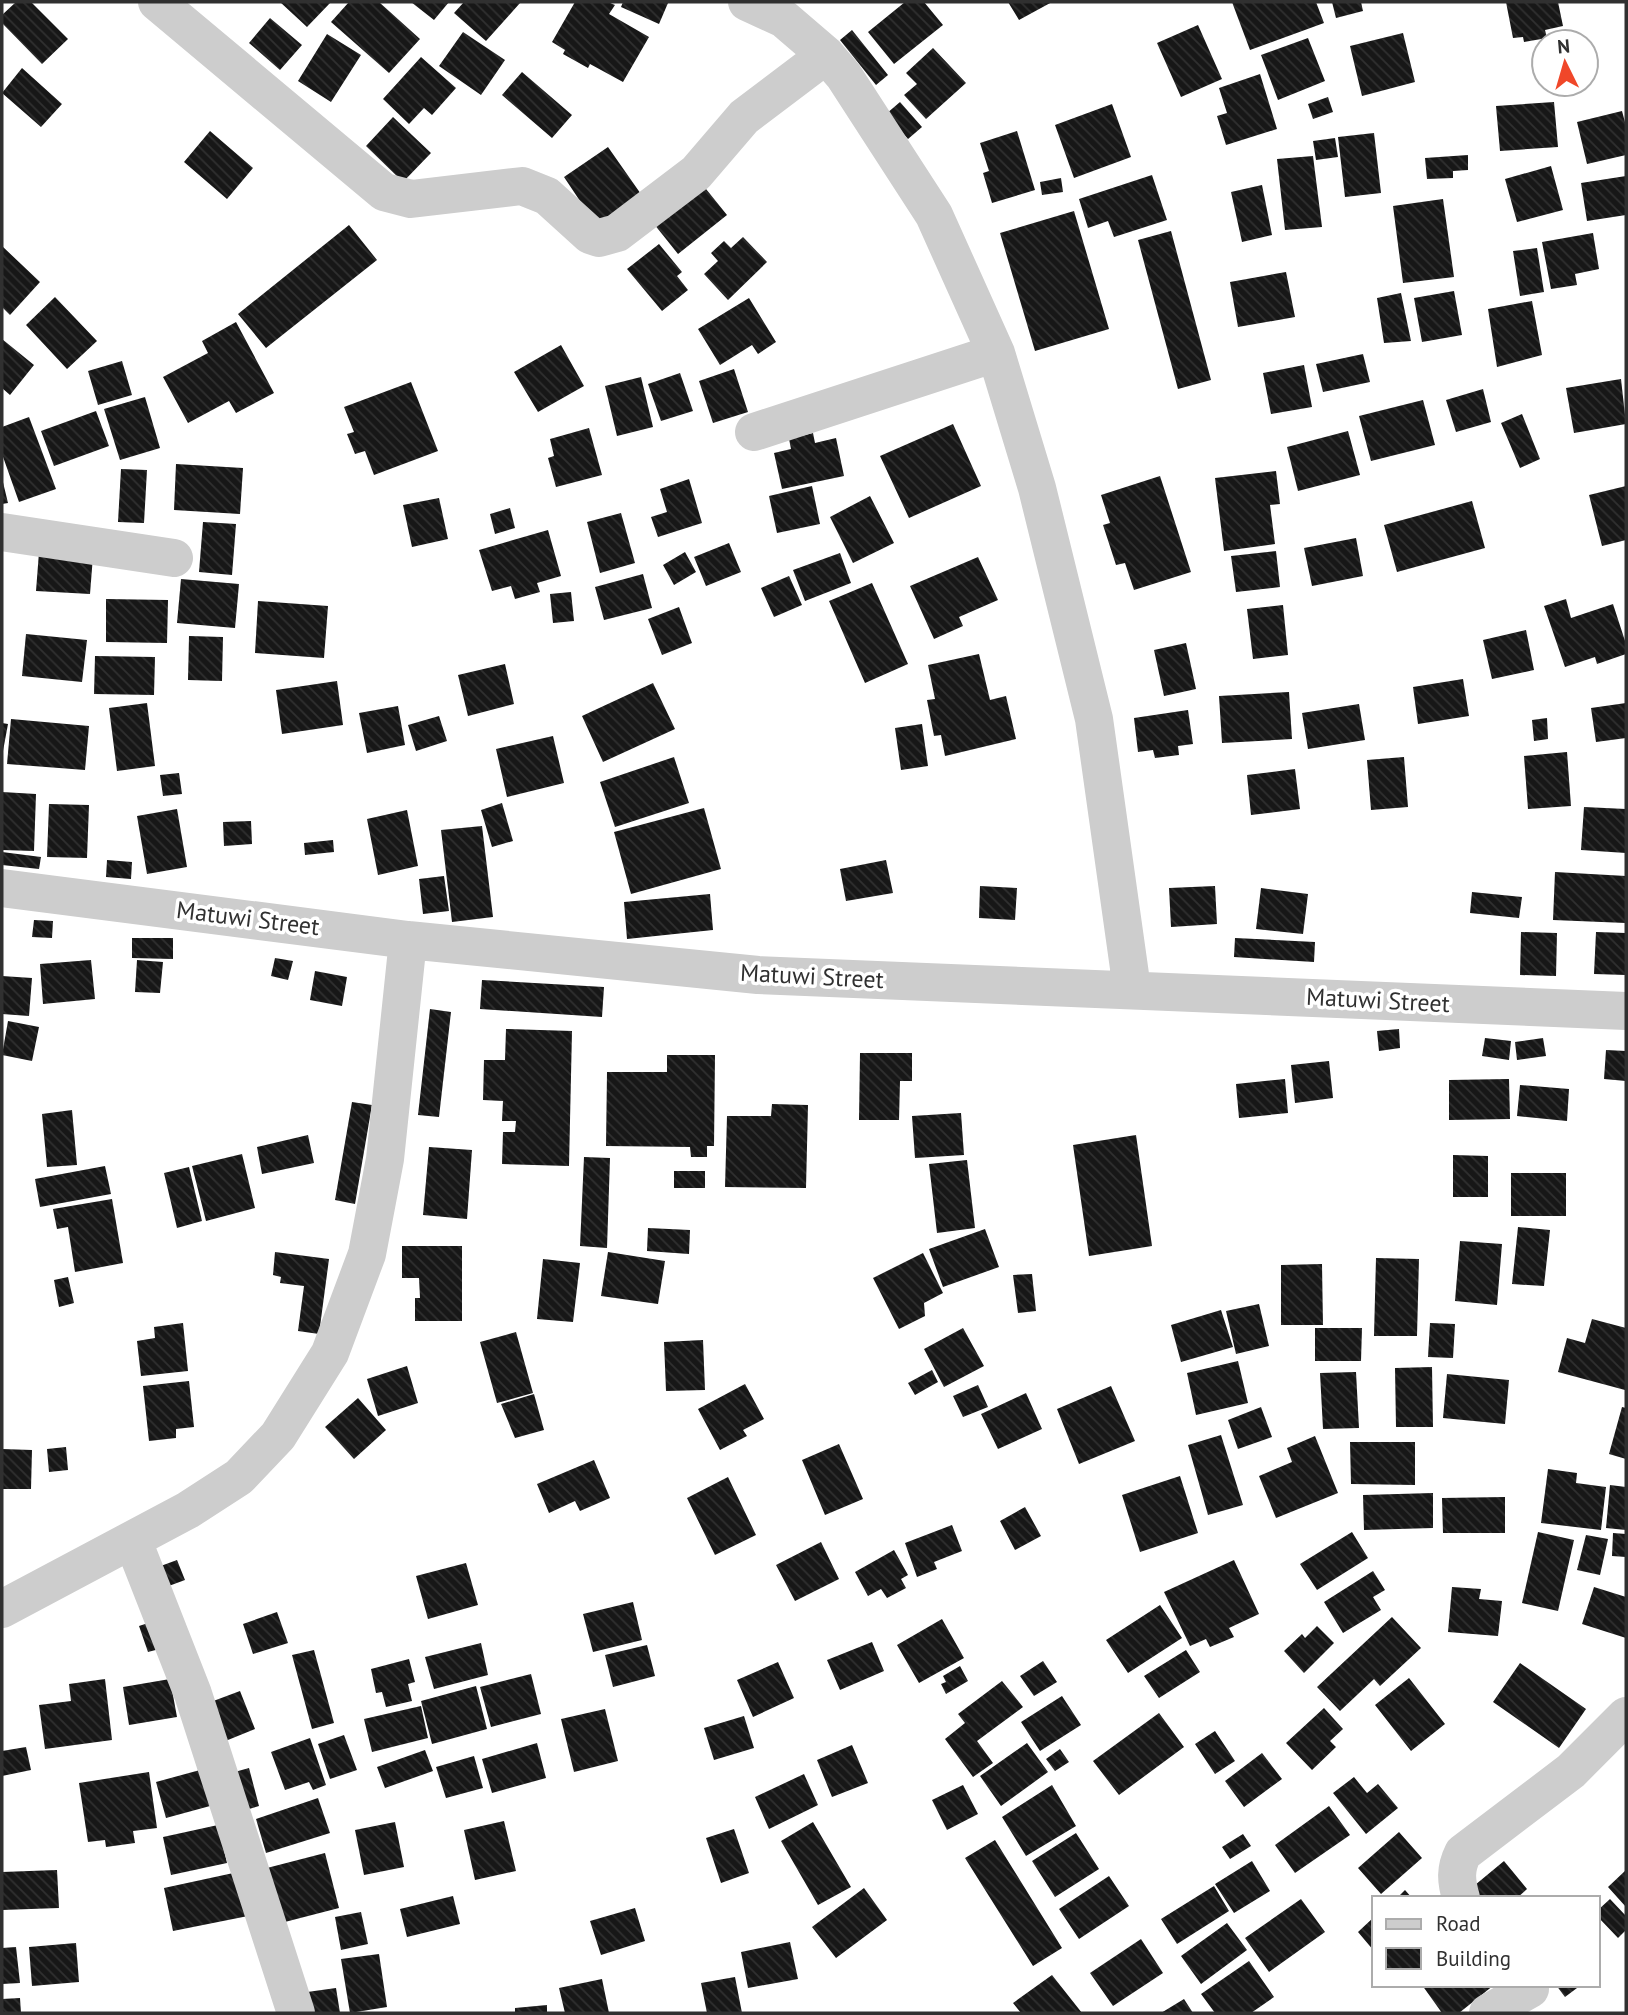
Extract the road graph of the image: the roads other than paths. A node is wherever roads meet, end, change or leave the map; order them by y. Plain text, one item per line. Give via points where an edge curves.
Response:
1 (157, 2) edge
2 (747, 2) edge
3 (826, 55) junction
4 (996, 353) junction
5 (754, 432) dead end
6 (2, 532) edge
7 (174, 558) dead end
8 (2, 888) edge
9 (408, 940) junction
10 (1132, 989) junction
11 (1626, 1011) edge
12 (132, 1541) junction
13 (2, 1609) edge
14 (1626, 1716) edge
15 (1626, 1724) edge
16 (1626, 1760) edge
17 (1460, 1896) edge
18 (1532, 1996) edge
19 (296, 2013) edge
20 (1488, 2013) edge

1 - 3 street via 384,192 411,199 522,186 547,196 598,238 617,233 696,173 744,117
2 - 3 street via 784,19
3 - 4 street via 934,215
4 - 5 street
4 - 10 street via 1037,488 1094,719
6 - 7 street
8 - 9 street, Matuwi Street
9 - 10 street, Matuwi Street via 758,975
9 - 12 street via 385,1159 369,1240 330,1353 278,1436 239,1477
10 - 11 street, Matuwi Street
12 - 13 street
12 - 19 street via 193,1694
14 - 17 street via 1571,1771 1462,1853 1456,1882
15 - 16 street
18 - 20 street

